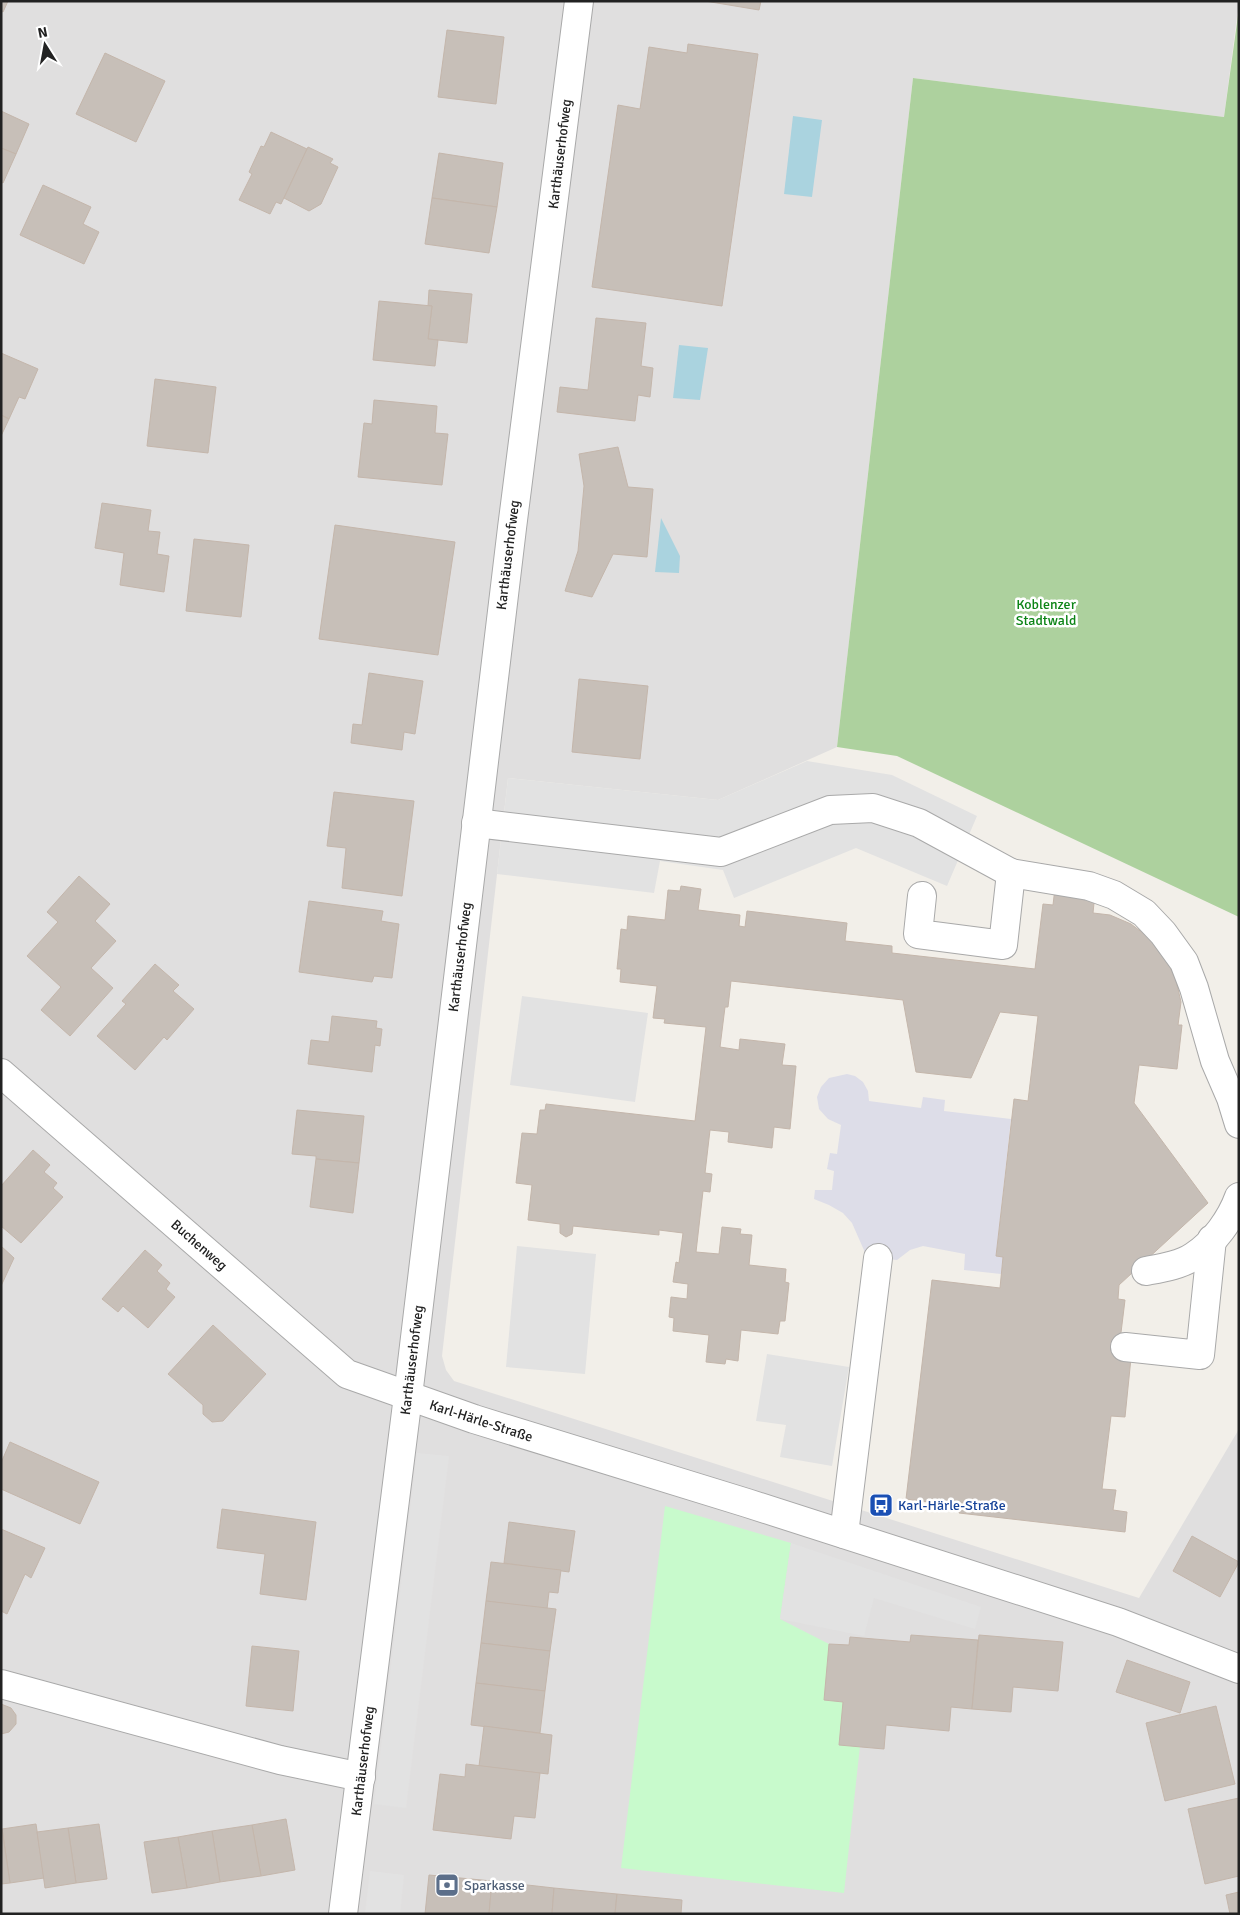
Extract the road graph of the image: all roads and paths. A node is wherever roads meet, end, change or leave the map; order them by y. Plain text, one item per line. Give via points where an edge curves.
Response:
1 (579, 1) edge
2 (476, 823) junction
3 (1011, 874) junction
4 (922, 896) dead end
5 (1, 1073) edge
6 (1239, 1124) edge
7 (1239, 1197) edge
8 (1212, 1239) junction
9 (878, 1258) dead end
10 (1146, 1271) dead end
11 (1125, 1347) dead end
12 (408, 1396) junction
13 (844, 1534) junction
14 (1239, 1669) edge
15 (1, 1684) edge
16 (361, 1778) junction
17 (343, 1914) edge

1 - 2 street, Karthäuserhofweg
2 - 3 street via 721,852 830,810 873,808 919,823
2 - 12 street, Karthäuserhofweg
3 - 4 street via 1003,945 918,934
3 - 6 street via 1089,886 1114,895 1144,914 1163,933 1184,962
5 - 12 street, Buchenweg via 347,1374
7 - 8 street via 1223,1228
8 - 10 street via 1194,1256
8 - 11 street via 1200,1355
9 - 13 street
12 - 13 street, Karl-Härle-Straße
12 - 16 street, Karthäuserhofweg
13 - 14 street, Karl-Härle-Straße via 1118,1622
15 - 16 street via 280,1760
16 - 17 street, Karthäuserhofweg

